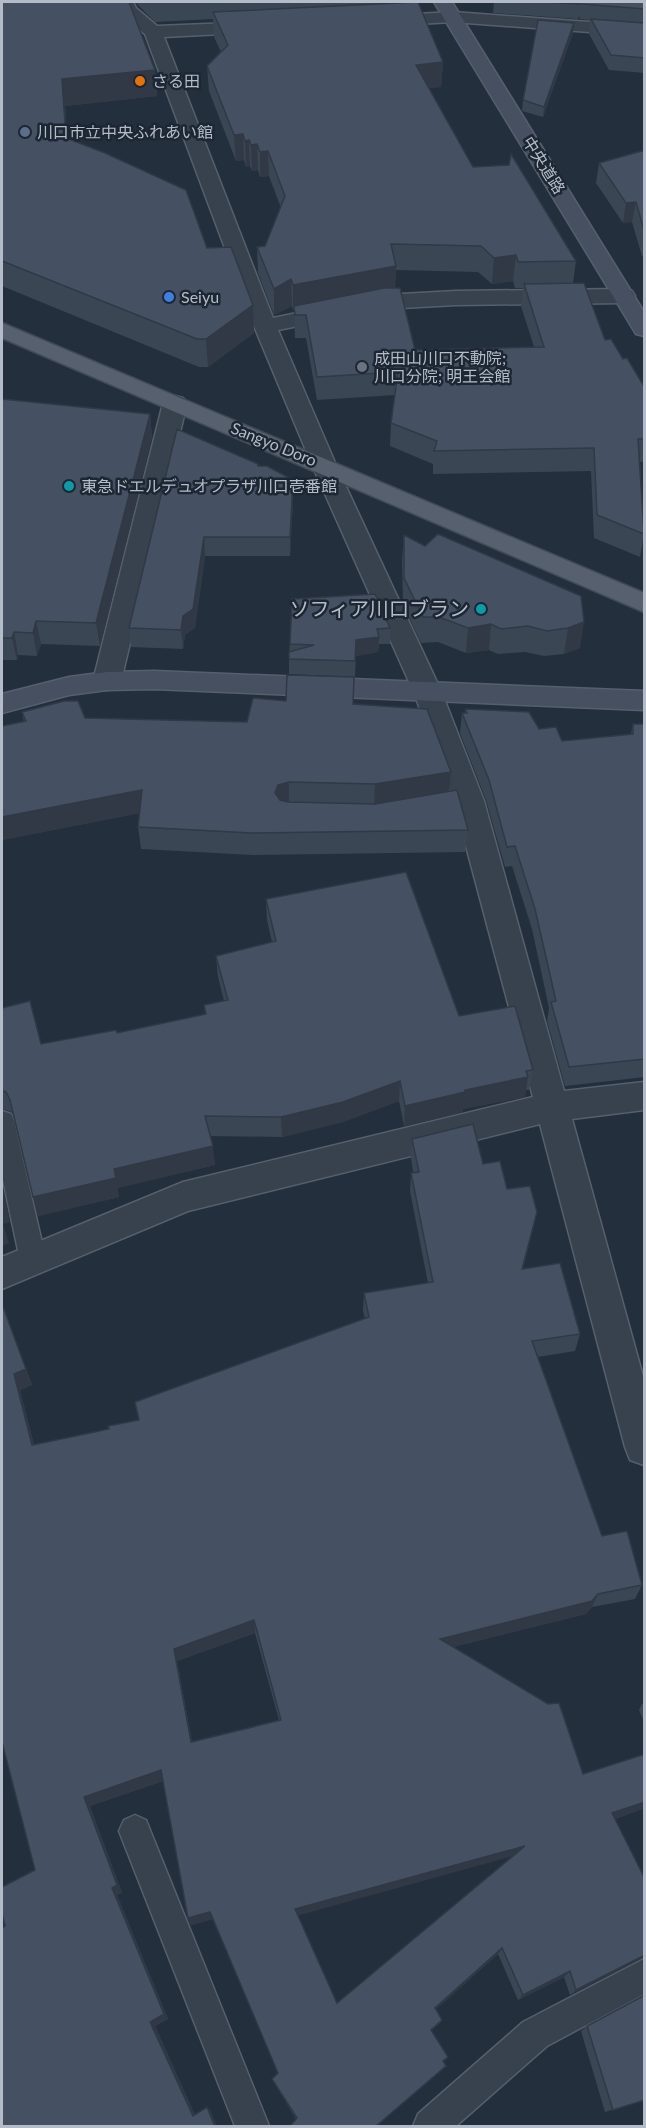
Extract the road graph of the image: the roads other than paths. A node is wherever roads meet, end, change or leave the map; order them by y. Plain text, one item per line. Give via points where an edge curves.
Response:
1 (116, 7) edge
2 (448, 9) edge
3 (361, 22) edge
4 (145, 26) junction
5 (280, 26) edge
6 (645, 31) edge
7 (634, 296) edge
8 (265, 326) junction
9 (645, 328) edge
10 (2, 330) edge
11 (175, 403) junction
12 (324, 465) junction
13 (645, 603) edge
14 (107, 681) junction
15 (428, 693) junction
16 (645, 701) edge
17 (2, 704) edge
18 (645, 1096) edge
19 (551, 1107) junction
20 (2, 1130) edge
21 (33, 1260) junction
22 (2, 1272) edge
23 (645, 1446) edge
24 (135, 1831) dead end
25 (645, 1976) edge
26 (252, 2127) edge
27 (430, 2127) edge

1 - 4 street via 128,10
2 - 3 street
2 - 6 street
2 - 7 main road, 中央道路
4 - 5 street
4 - 8 street
7 - 8 street via 456,297 383,302
7 - 9 main road, 中央道路
8 - 12 street
10 - 11 main road, Sangyo Doro
11 - 12 main road, Sangyo Doro
11 - 14 street
12 - 13 main road, Sangyo Doro
12 - 15 street
14 - 15 main road
14 - 17 main road
15 - 16 main road
15 - 19 street
18 - 19 street
19 - 21 street via 183,1197
19 - 23 street
20 - 21 lane
21 - 22 street
24 - 26 lane
25 - 27 lane via 535,2034

